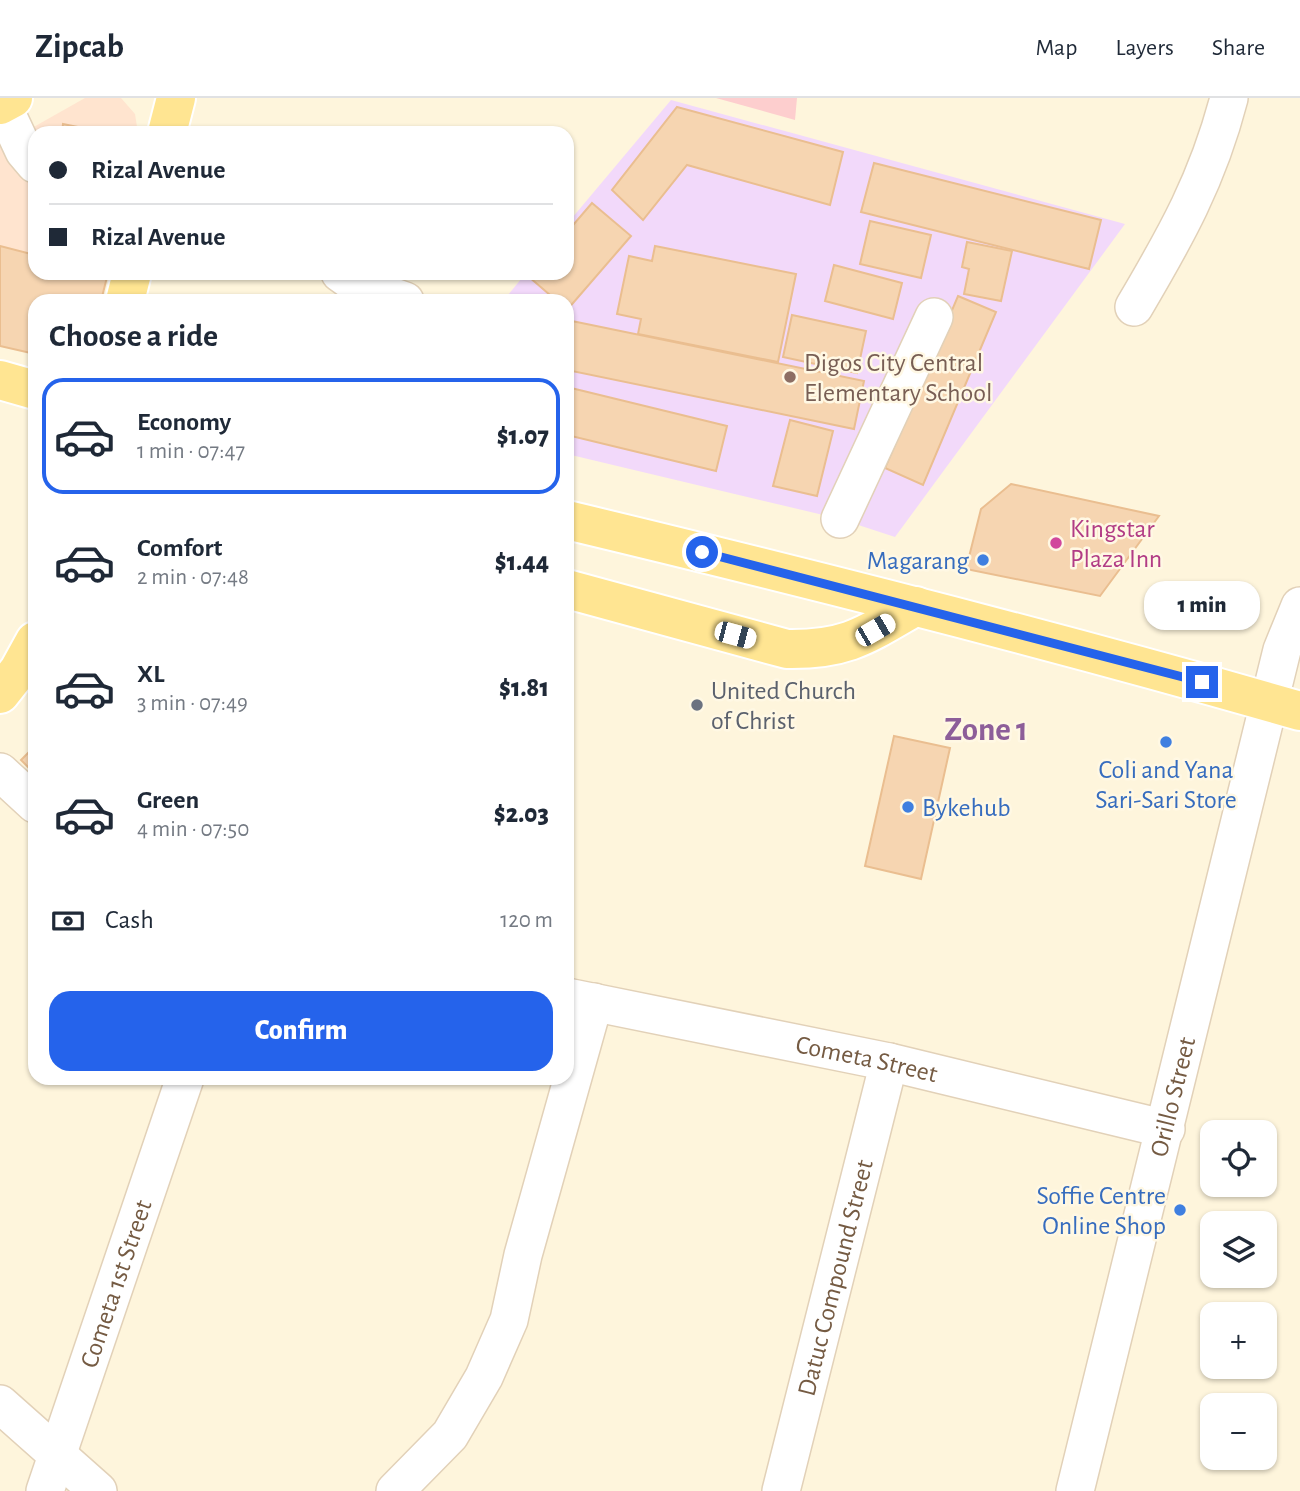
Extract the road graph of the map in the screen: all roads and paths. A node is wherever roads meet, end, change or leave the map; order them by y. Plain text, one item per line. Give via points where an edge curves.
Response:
1 (176, 98) edge
2 (1229, 98) edge
3 (5, 102) edge
4 (169, 126) edge
5 (28, 156) edge
6 (349, 280) edge
7 (384, 294) edge
8 (1134, 307) dead end
9 (934, 317) dead end
10 (0, 380) edge
11 (28, 388) edge
12 (840, 520) dead end
13 (574, 522) edge
14 (574, 591) edge
15 (916, 606) junction
16 (1300, 606) edge
17 (28, 653) edge
18 (0, 694) edge
19 (1286, 707) edge
20 (0, 772) edge
21 (28, 798) edge
22 (580, 999) edge
23 (574, 1026) edge
24 (889, 1062) junction
25 (183, 1085) edge
26 (561, 1085) edge
27 (1166, 1129) junction
28 (0, 1404) edge
29 (58, 1454) junction
30 (45, 1491) edge
31 (98, 1491) edge
32 (395, 1491) edge
33 (781, 1491) edge
34 (1075, 1491) edge

1 - 4 main road
2 - 8 street via 1216,149 1186,219
3 - 5 street
6 - 7 street
9 - 12 street
10 - 11 main road
13 - 15 main road
14 - 15 main road via 787,649 822,650 854,642
15 - 19 main road via 1179,674
16 - 19 street, Orillo Street via 1282,650
17 - 18 main road
19 - 27 street, Orillo Street
20 - 21 street
22 - 23 street
22 - 24 street, Cometa Street
24 - 27 street, Cometa Street
24 - 33 street, Datuc Compound Street
25 - 29 street, Cometa 1st Street
26 - 32 street via 509,1320 484,1377 450,1435
27 - 34 street, Orillo Street
28 - 29 street
29 - 30 street, Cometa 1st Street
29 - 31 street

